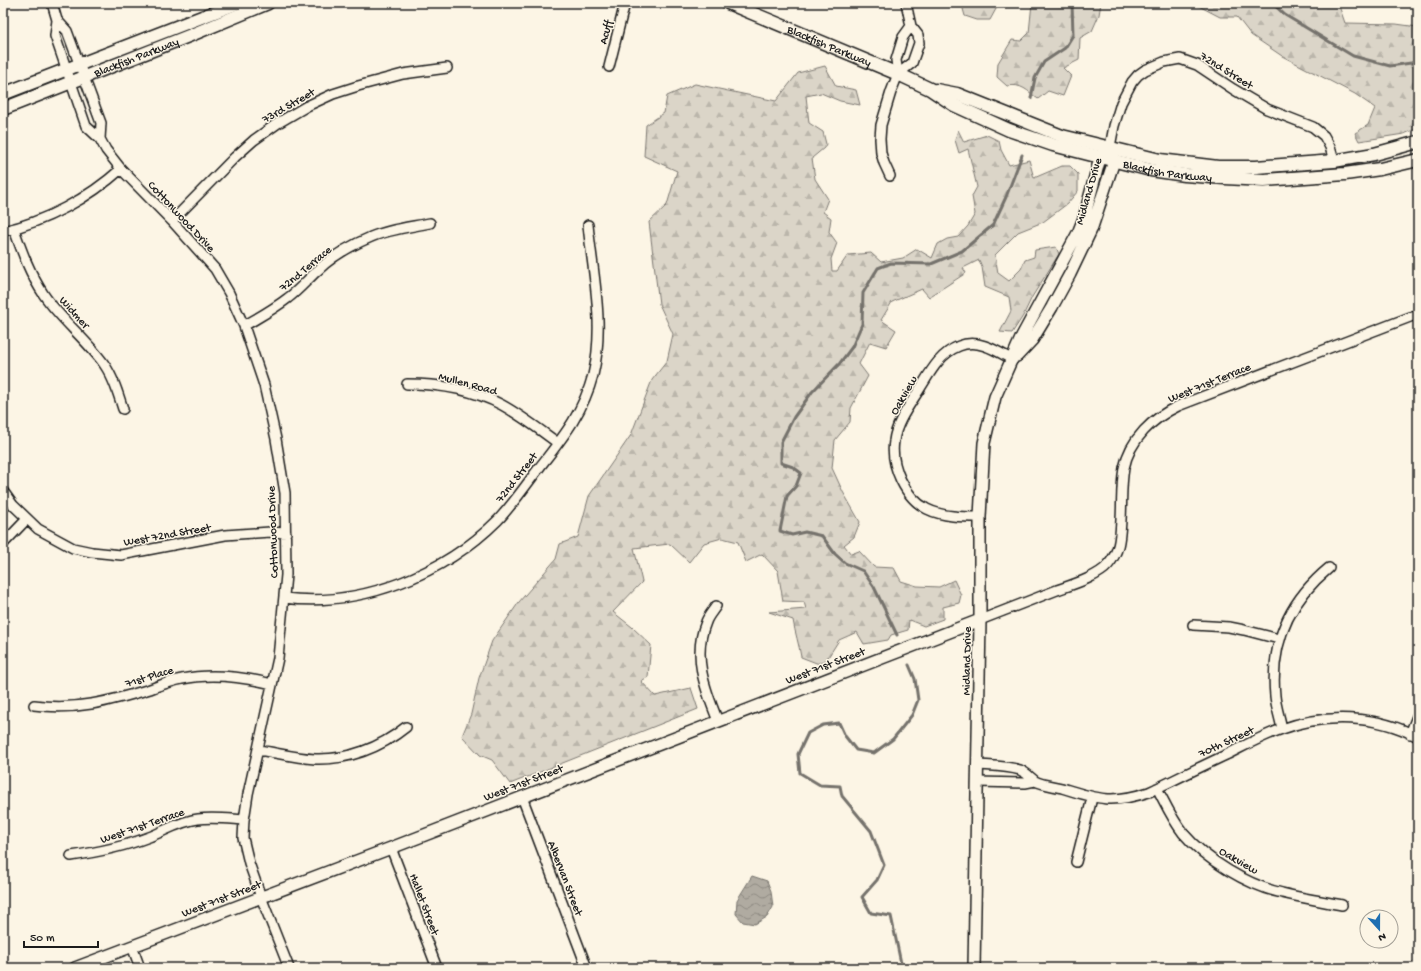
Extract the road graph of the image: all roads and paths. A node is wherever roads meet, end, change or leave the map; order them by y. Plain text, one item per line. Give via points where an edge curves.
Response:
1 (52, 3) edge
2 (238, 3) edge
3 (268, 3) edge
4 (625, 3) edge
5 (728, 3) edge
6 (906, 3) edge
7 (57, 20) junction
8 (911, 26) junction
9 (79, 64) junction
10 (609, 66) dead end
11 (447, 68) dead end
12 (66, 69) junction
13 (898, 74) junction
14 (84, 77) junction
15 (70, 83) junction
16 (930, 89) junction
17 (3, 94) edge
18 (3, 109) edge
19 (100, 139) junction
20 (1418, 142) edge
21 (1110, 147) junction
22 (1100, 158) junction
23 (1418, 160) edge
24 (1114, 161) junction
25 (1334, 161) junction
26 (121, 169) junction
27 (890, 176) dead end
28 (172, 220) junction
29 (430, 223) dead end
30 (588, 225) dead end
31 (14, 229) junction
32 (3, 231) edge
33 (1418, 314) edge
34 (244, 326) junction
35 (1013, 360) junction
36 (407, 384) dead end
37 (122, 409) dead end
38 (558, 443) junction
39 (3, 491) edge
40 (980, 517) junction
41 (27, 519) junction
42 (286, 532) junction
43 (3, 544) edge
44 (1329, 568) dead end
45 (284, 598) junction
46 (716, 606) dead end
47 (980, 620) junction
48 (1193, 625) dead end
49 (1279, 639) junction
50 (272, 684) junction
51 (34, 705) dead end
52 (1418, 714) edge
53 (718, 720) junction
54 (406, 727) dead end
55 (1282, 729) junction
56 (1414, 736) edge
57 (258, 750) junction
58 (978, 765) junction
59 (1036, 781) junction
60 (977, 782) junction
61 (1157, 788) junction
62 (522, 797) junction
63 (1092, 798) junction
64 (244, 820) junction
65 (390, 848) junction
66 (71, 856) dead end
67 (1076, 862) dead end
68 (261, 897) junction
69 (1342, 905) dead end
70 (132, 946) junction
71 (75, 968) edge
72 (140, 968) edge
73 (289, 968) edge
74 (437, 968) edge
75 (587, 968) edge
76 (974, 968) edge

1 - 7 street, Cottonwood Drive
2 - 9 main road, Blackfish Parkway
3 - 14 main road, Blackfish Parkway
4 - 10 street, Acuff
5 - 13 main road, Blackfish Parkway
6 - 8 street
7 - 9 street, Cottonwood Drive via 67,31
7 - 12 street, Cottonwood Drive via 55,36
8 - 13 street via 903,37 896,60
8 - 13 street via 918,35 919,43 912,63
9 - 12 main road, Blackfish Parkway
9 - 14 street, Cottonwood Drive
11 - 28 street, 73rd Street via 403,74 358,86 307,106 254,140
12 - 15 street, Cottonwood Drive
12 - 17 main road, Blackfish Parkway
13 - 16 main road, Blackfish Parkway
13 - 27 street via 885,109 880,139 884,163
14 - 15 main road, Blackfish Parkway
14 - 19 street, Cottonwood Drive via 101,123
15 - 18 main road, Blackfish Parkway
15 - 19 street, Cottonwood Drive via 86,126
16 - 21 main road, Blackfish Parkway via 957,94 1062,136
16 - 22 main road, Blackfish Parkway via 954,105 1009,130
19 - 26 street, Cottonwood Drive
20 - 25 main road, Blackfish Parkway
21 - 22 street, Midland Drive
21 - 24 street, Midland Drive
21 - 25 main road, Blackfish Parkway via 1160,160 1218,167
21 - 25 street, 72nd Street via 1121,103 1138,75 1164,62 1180,59 1197,64 1267,109 1313,127 1324,136
22 - 24 main road, Blackfish Parkway
22 - 35 street, Midland Drive via 1078,233 1022,336
23 - 24 main road, Blackfish Parkway via 1344,174 1264,180 1185,175
24 - 35 street, Midland Drive via 1092,230 1070,274 1032,340
26 - 28 street, Cottonwood Drive
26 - 31 street via 96,190 73,204
28 - 34 street, Cottonwood Drive via 215,269
29 - 34 street, 72nd Terrace via 371,236 346,249 318,270 289,298
30 - 38 street, 72nd Street via 597,306 597,352 582,406
31 - 32 street
31 - 37 street, Widmer via 32,276 44,296 105,365
33 - 47 street, West 71st Terrace via 1178,406 1159,416 1140,435 1125,466 1120,542 1117,553 1107,566 1090,577
34 - 42 street, Cottonwood Drive via 264,385 276,439 285,493
35 - 40 street, Midland Drive via 996,397 984,442
35 - 40 street, Oakview via 987,346 976,344 959,346 945,354 935,364 902,416 894,441 898,475 919,504 926,509 949,516
36 - 38 street, Mullen Road via 446,387 478,396 506,408
38 - 45 street, 72nd Street via 499,519 465,548 431,569 402,582 346,597 317,600
39 - 41 street, West 72nd Street
40 - 47 street, Midland Drive
41 - 42 street, West 72nd Street via 38,529 73,548 120,554 225,535
41 - 43 street
42 - 45 street, Cottonwood Drive
44 - 49 street via 1307,589 1284,624
45 - 50 street, Cottonwood Drive via 278,658
46 - 53 street via 706,622 701,641 700,664
47 - 53 street, West 71st Street
47 - 58 street, Midland Drive
48 - 49 street via 1228,627
49 - 55 street via 1275,653 1274,685
50 - 51 street, 71st Place via 256,680 207,676 182,679 103,702 72,707
50 - 57 street, Cottonwood Drive
52 - 56 street, 70th Street
53 - 62 street, West 71st Street
54 - 57 street via 393,738 371,749 332,759 314,759
55 - 56 street, 70th Street via 1323,719 1363,719 1387,724
55 - 61 street, 70th Street
57 - 64 street, Cottonwood Drive
58 - 59 street, 70th Street via 1019,770
58 - 60 street, Midland Drive
59 - 60 street, 70th Street
59 - 63 street, 70th Street
60 - 76 street, Midland Drive
61 - 63 street, 70th Street via 1121,799
61 - 69 street, Oakview via 1184,833 1214,861 1244,879 1269,889
62 - 65 street, West 71st Street
62 - 75 street, Albervan Street
63 - 67 street
64 - 66 street, West 71st Terrace via 198,819 180,823 128,844
64 - 68 street, Cottonwood Drive via 243,838
65 - 68 street, West 71st Street
65 - 74 street, Hallet Street
68 - 70 street, West 71st Street
68 - 73 street, Cottonwood Drive
70 - 71 street, West 71st Street
70 - 72 street

